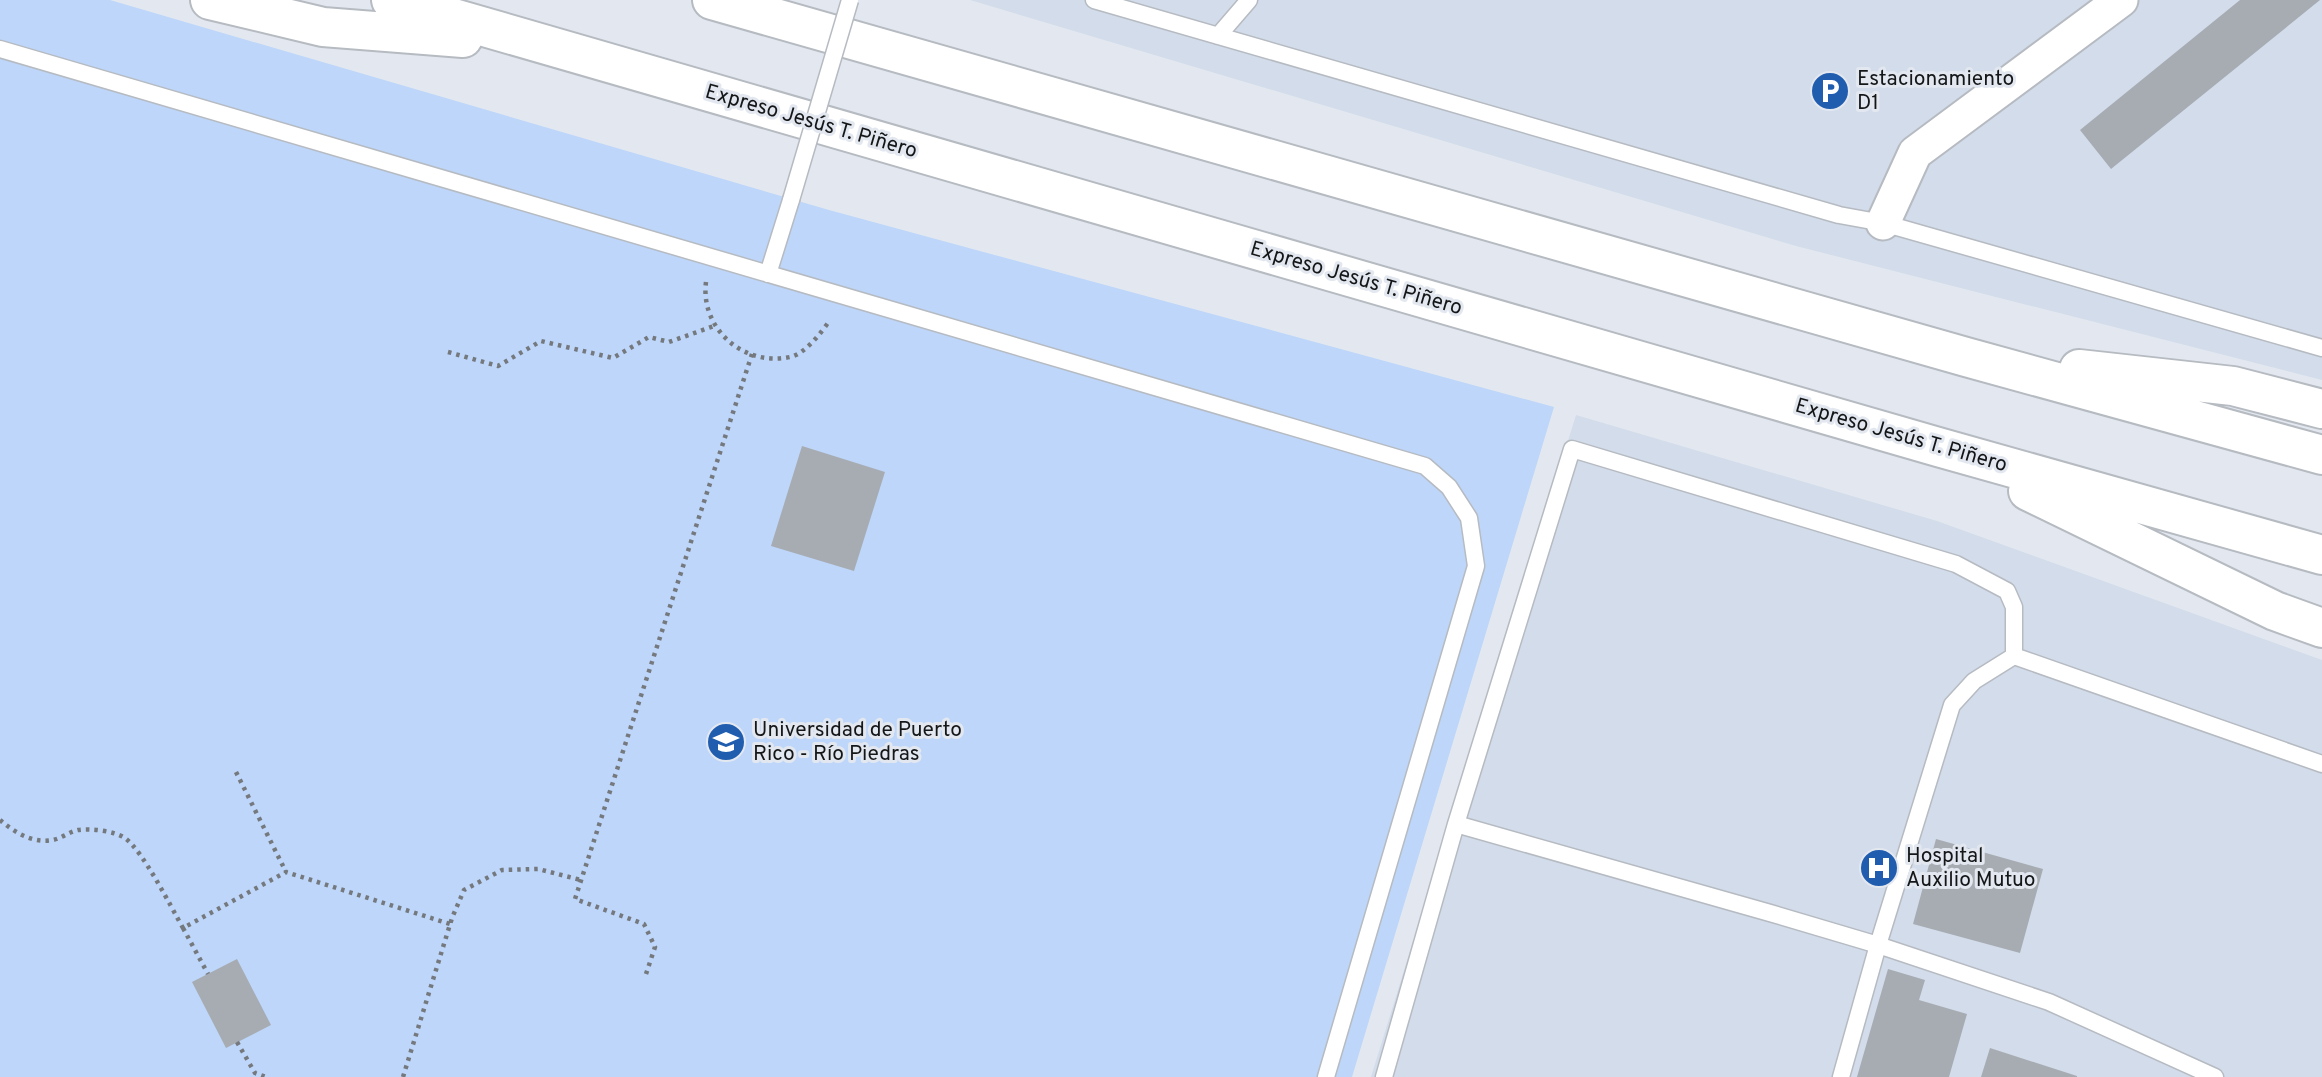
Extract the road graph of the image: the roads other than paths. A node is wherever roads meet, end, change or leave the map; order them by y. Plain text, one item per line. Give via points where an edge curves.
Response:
1 (210, 0) edge
2 (391, 0) edge
3 (712, 0) edge
4 (850, 0) edge
5 (1094, 0) edge
6 (1249, 0) edge
7 (2121, 0) edge
8 (1218, 36) junction
9 (542, 45) junction
10 (0, 50) edge
11 (1883, 223) junction
12 (768, 274) junction
13 (2322, 348) edge
14 (1966, 357) junction
15 (2322, 409) edge
16 (1938, 447) junction
17 (2322, 455) edge
18 (2322, 555) edge
19 (2322, 628) edge
20 (2014, 656) junction
21 (2322, 764) edge
22 (1455, 824) junction
23 (1878, 945) junction
24 (1326, 1077) edge
25 (1384, 1077) edge
26 (1841, 1077) edge
27 (2215, 1077) edge

1 - 9 highway via 323,27
2 - 9 highway, Expreso Jesús T. Piñero
3 - 14 highway
4 - 12 lane, bridge
5 - 8 lane
6 - 8 lane
7 - 11 street via 1915,153
8 - 11 lane via 1839,215
9 - 16 highway, Expreso Jesús T. Piñero
10 - 12 lane
11 - 13 lane
12 - 24 lane via 1425,466 1449,487 1469,518 1476,566
14 - 15 highway via 2233,386
14 - 17 highway
16 - 18 highway, Expreso Jesús T. Piñero
16 - 19 highway via 2275,611
20 - 21 lane
20 - 22 lane via 2014,607 2007,591 1956,564 1572,449
20 - 23 lane via 1974,681 1952,705
22 - 23 lane
22 - 25 lane
23 - 26 lane
23 - 27 lane via 2049,1002

